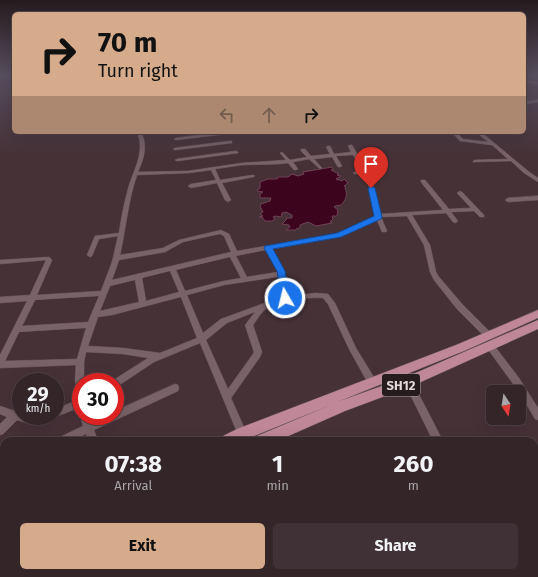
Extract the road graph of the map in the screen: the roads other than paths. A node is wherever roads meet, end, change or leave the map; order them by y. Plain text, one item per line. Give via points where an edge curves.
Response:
1 (538, 101) edge
2 (526, 103) edge
3 (140, 134) edge
4 (218, 134) edge
5 (456, 134) edge
6 (480, 134) edge
7 (195, 137) junction
8 (176, 139) dead end
9 (230, 142) dead end
10 (493, 144) junction
11 (199, 146) junction
12 (350, 146) dead end
13 (328, 147) dead end
14 (175, 149) dead end
15 (369, 149) dead end
16 (303, 150) dead end
17 (236, 152) dead end
18 (282, 153) dead end
19 (355, 153) junction
20 (333, 155) junction
21 (204, 157) junction
22 (310, 157) junction
23 (177, 160) dead end
24 (511, 160) junction
25 (290, 161) junction
26 (475, 161) dead end
27 (340, 166) dead end
28 (320, 168) dead end
29 (211, 169) junction
30 (296, 169) dead end
31 (536, 171) dead end
32 (366, 172) junction
33 (526, 172) junction
34 (355, 173) dead end
35 (136, 174) junction
36 (253, 176) dead end
37 (538, 180) edge
38 (423, 181) dead end
39 (218, 182) junction
40 (191, 186) dead end
41 (460, 193) dead end
42 (538, 198) edge
43 (228, 200) dead end
44 (508, 200) dead end
45 (475, 209) junction
46 (446, 211) junction
47 (408, 213) junction
48 (378, 216) junction
49 (482, 216) dead end
50 (455, 221) dead end
51 (384, 231) dead end
52 (122, 234) junction
53 (268, 248) junction
54 (233, 254) junction
55 (90, 255) dead end
56 (116, 258) junction
57 (0, 262) edge
58 (172, 268) junction
59 (282, 274) junction
60 (138, 276) junction
61 (245, 280) junction
62 (107, 284) junction
63 (103, 293) junction
64 (182, 293) junction
65 (31, 298) junction
66 (285, 298) junction
67 (0, 300) edge
68 (143, 303) junction
69 (265, 304) junction
70 (538, 314) edge
71 (94, 315) junction
72 (538, 324) edge
73 (90, 325) junction
74 (16, 329) junction
75 (202, 339) junction
76 (489, 341) junction
77 (83, 349) junction
78 (159, 356) junction
79 (79, 362) junction
80 (0, 364) edge
81 (79, 373) edge
82 (124, 378) edge
83 (372, 382) junction
84 (408, 382) junction
85 (175, 388) dead end
86 (227, 396) junction
87 (0, 410) edge
88 (12, 414) edge
89 (538, 416) edge
90 (12, 418) edge
91 (88, 425) edge
92 (89, 428) junction
93 (0, 431) edge
94 (242, 434) junction
95 (70, 437) edge
96 (92, 437) edge
97 (236, 437) edge
98 (271, 437) edge
99 (436, 437) edge

1 - 2 street
3 - 35 street via 143,145
4 - 7 street
5 - 10 street via 462,140
6 - 10 street
7 - 8 street
7 - 11 street
9 - 11 street
10 - 24 street
11 - 14 street
11 - 21 street
12 - 19 street
13 - 20 street
15 - 32 street via 384,170
16 - 22 street
17 - 21 street
18 - 25 street
19 - 20 street
19 - 32 street
20 - 22 street
20 - 27 street
21 - 23 street
21 - 29 street
22 - 25 street
22 - 28 street
24 - 26 street
24 - 33 street
25 - 29 street
25 - 30 street
29 - 35 street
29 - 39 street
31 - 33 street
32 - 34 street
32 - 48 street
33 - 37 street
35 - 52 street via 131,186
36 - 39 street
38 - 46 street
39 - 40 street
39 - 43 street
41 - 45 street
42 - 44 street
45 - 46 street
45 - 49 street
46 - 47 street
46 - 50 street
47 - 48 street
47 - 76 street via 427,245 436,278
48 - 51 street
48 - 53 street via 339,235
52 - 55 street via 97,237
52 - 56 street
53 - 54 street
53 - 59 street
54 - 56 street via 227,235 221,232 181,241 169,249
54 - 58 street
54 - 61 street
56 - 62 street
57 - 65 street via 48,258 42,278
58 - 60 street
58 - 64 street
59 - 61 street
59 - 66 street
60 - 62 street
60 - 68 street
61 - 64 street via 224,282
62 - 63 street
63 - 65 street
63 - 71 street
64 - 68 street
64 - 75 street
65 - 67 street
65 - 74 street
66 - 69 street
66 - 83 street via 325,296 333,305 353,349
68 - 71 street
69 - 75 street via 224,321
69 - 86 street via 249,325 257,355
70 - 76 main road
71 - 73 street
72 - 76 main road, SH12
73 - 74 street
73 - 77 street
74 - 80 street
75 - 78 street
75 - 86 street
76 - 83 main road
76 - 84 main road, SH12
76 - 89 street
77 - 78 street
77 - 79 street
78 - 82 street
79 - 80 street
79 - 81 street
83 - 94 main road
84 - 98 main road, SH12 via 340,407
84 - 99 street
85 - 92 street
86 - 94 street
87 - 88 street
90 - 93 street
91 - 92 street
92 - 95 street
92 - 96 street
94 - 97 main road

